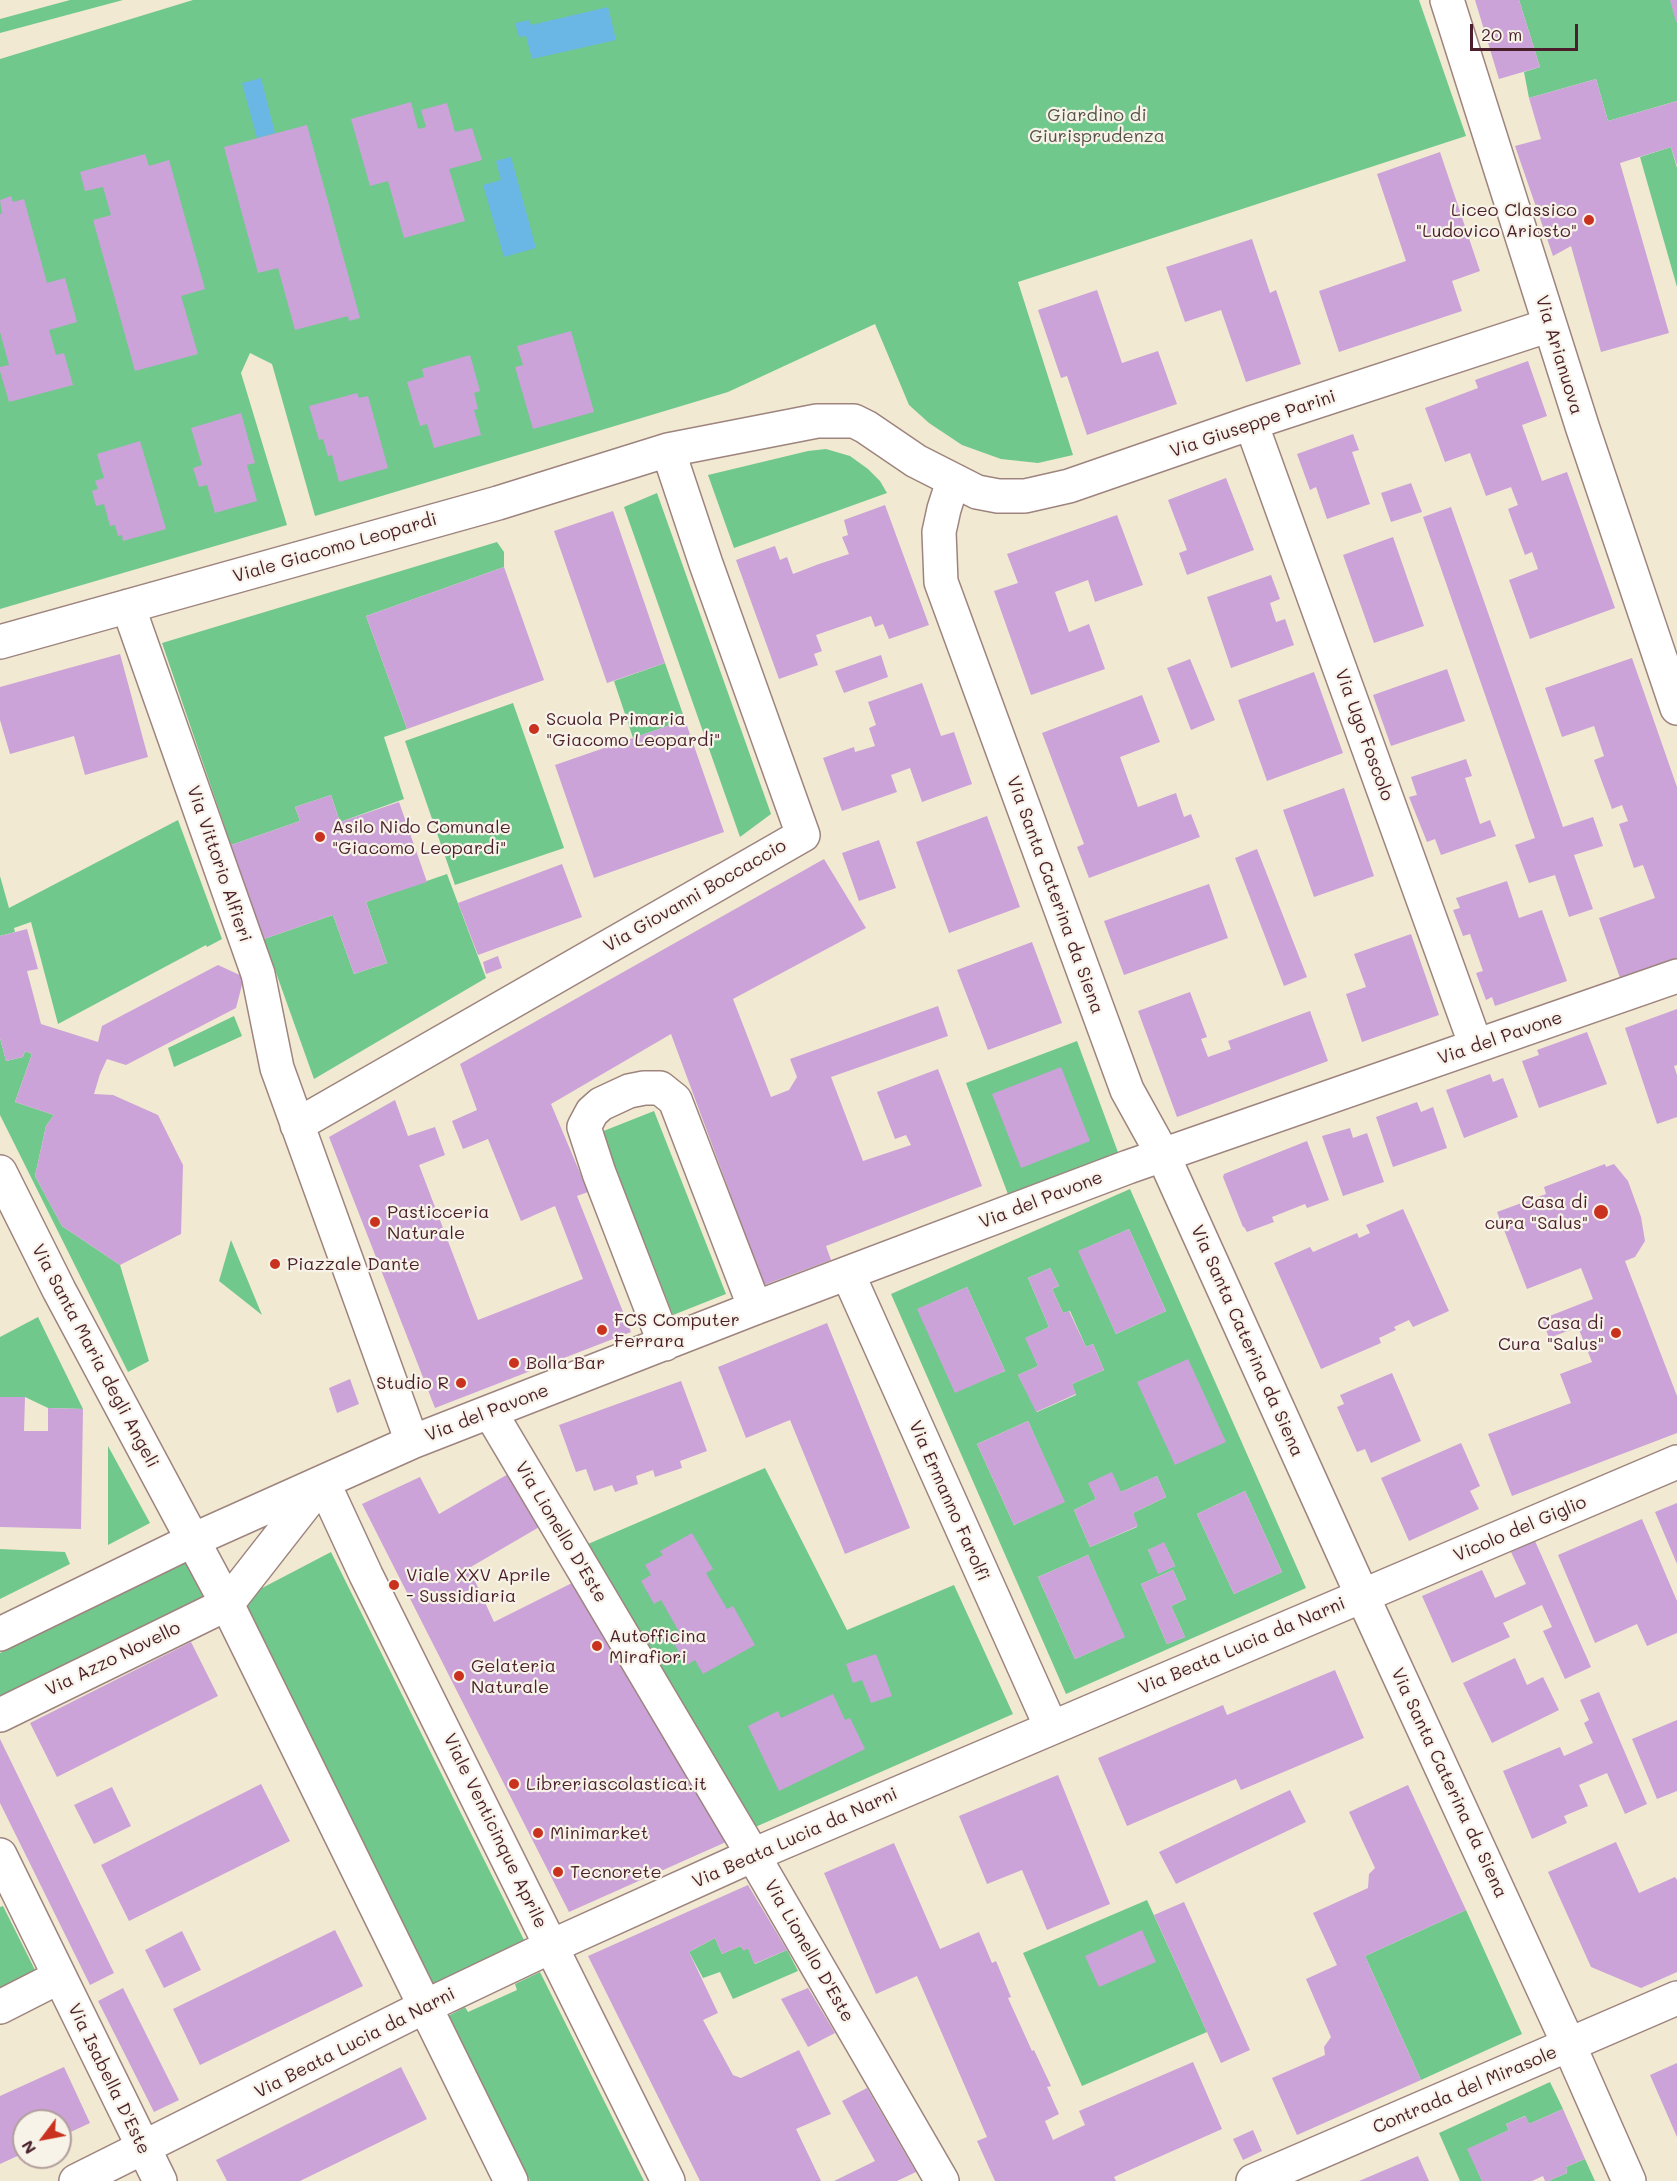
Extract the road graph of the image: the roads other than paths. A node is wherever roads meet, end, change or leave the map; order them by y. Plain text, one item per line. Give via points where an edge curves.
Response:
1 (1447, 0) edge
2 (1550, 325) junction
3 (1251, 423) junction
4 (668, 450) junction
5 (953, 481) junction
6 (128, 606) junction
7 (0, 642) edge
8 (1677, 708) edge
9 (1677, 976) edge
10 (1476, 1046) junction
11 (297, 1125) junction
12 (1163, 1155) junction
13 (0, 1172) edge
14 (848, 1274) junction
15 (755, 1308) junction
16 (665, 1344) junction
17 (490, 1412) junction
18 (412, 1442) junction
19 (1677, 1462) edge
20 (323, 1482) junction
21 (193, 1540) junction
22 (1362, 1595) junction
23 (227, 1604) junction
24 (0, 1634) edge
25 (0, 1715) edge
26 (1051, 1727) junction
27 (753, 1855) junction
28 (5, 1876) edge
29 (552, 1946) junction
30 (59, 1977) junction
31 (1677, 1998) edge
32 (426, 2006) junction
33 (0, 2007) edge
34 (1569, 2045) junction
35 (144, 2148) junction
36 (76, 2181) edge
37 (160, 2181) edge
38 (511, 2181) edge
39 (668, 2181) edge
40 (942, 2181) edge
41 (1253, 2181) edge
42 (1629, 2181) edge

1 - 2 street, Via Arianuova
2 - 3 street, Via Giuseppe Parini
2 - 8 street, Via Arianuova
3 - 5 street, Via Giuseppe Parini via 1070,486 1025,496 977,492
3 - 10 street, Via Ugo Foscolo
4 - 5 street, Via Giuseppe Parini via 817,421 848,420
4 - 6 street, Viale Giacomo Leopardi
4 - 11 street, Via Giovanni Boccaccio via 803,835
5 - 12 street, Via Santa Caterina da Siena via 939,532 941,582 1126,1090
6 - 7 street, Viale Giacomo Leopardi
6 - 11 street, Via Vittorio Alfieri via 258,974 274,1056
9 - 10 street, Via del Pavone
10 - 12 street, Via del Pavone
11 - 18 street, Via Vittorio Alfieri
12 - 14 street, Via del Pavone
12 - 22 street, Via Santa Caterina da Siena
13 - 21 street, Via Santa Maria degli Angeli
14 - 15 street, Via del Pavone
14 - 26 street, Via Ermanno Farolfi
15 - 16 street, Via del Pavone
15 - 16 street via 675,1100 660,1088 629,1091 601,1104 584,1127
16 - 17 street, Via del Pavone
17 - 18 street, Via del Pavone
17 - 27 street, Via Lionello D'Este
18 - 20 street, Via del Pavone
19 - 22 street, Vicolo del Giglio
20 - 21 street, Via del Pavone
20 - 23 street
20 - 29 street, Viale Venticinque Aprile
21 - 23 street
21 - 24 street
22 - 26 street, Via Beata Lucia da Narni
22 - 34 street, Via Santa Caterina da Siena
23 - 25 street, Via Azzo Novello
23 - 32 street
26 - 27 street, Via Beata Lucia da Narni
27 - 29 street, Via Beata Lucia da Narni
27 - 40 street, Via Lionello D'Este
28 - 30 street, Via Isabella D'Este
29 - 32 street, Via Beata Lucia da Narni
29 - 39 street, Viale Venticinque Aprile
30 - 33 street
30 - 35 street, Via Isabella D'Este
31 - 34 street, Contrada del Mirasole
32 - 35 street, Via Beata Lucia da Narni
32 - 38 street
34 - 41 street, Contrada del Mirasole
34 - 42 street, Via Santa Caterina da Siena
35 - 36 street, Via Beata Lucia da Narni
35 - 37 street, Via Isabella D'Este

